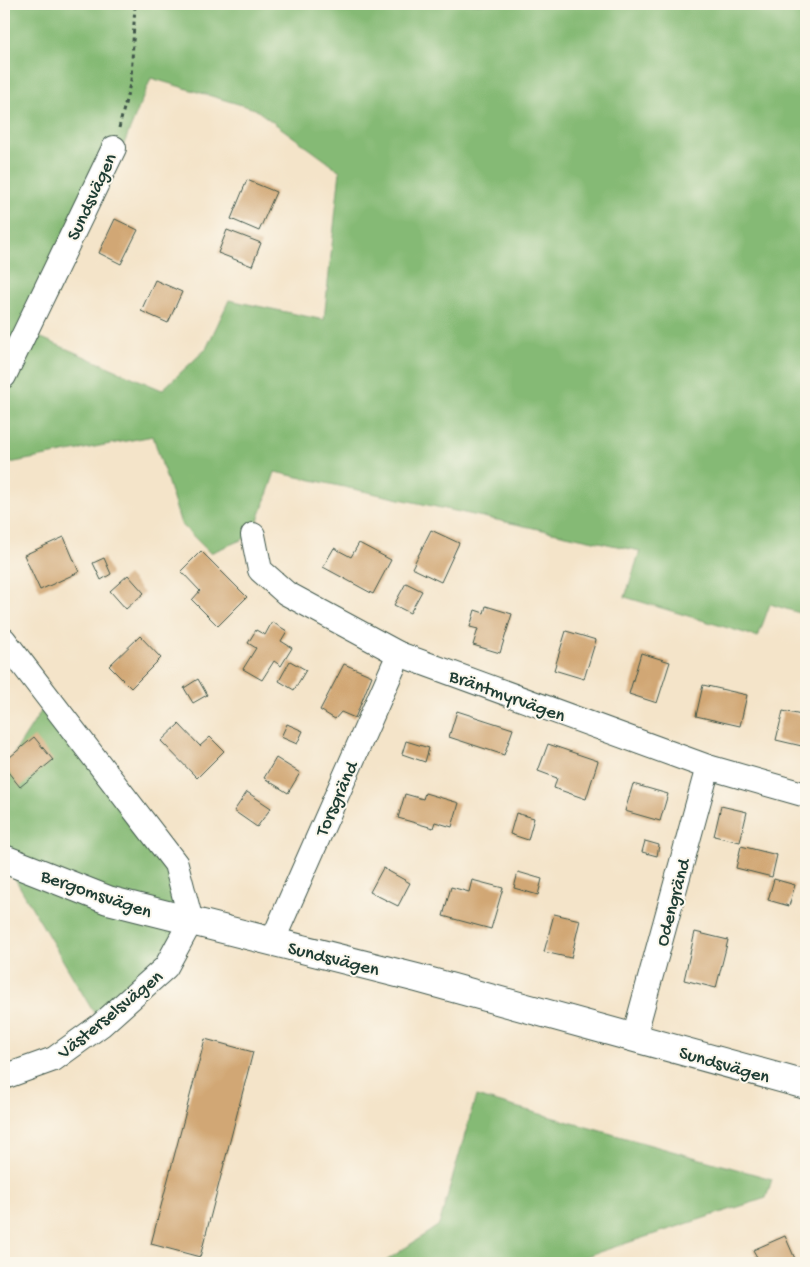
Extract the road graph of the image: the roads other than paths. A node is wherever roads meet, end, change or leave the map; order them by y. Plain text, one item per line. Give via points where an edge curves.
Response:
1 (114, 148) road end
2 (4, 376) edge
3 (253, 535) dead end
4 (4, 640) edge
5 (400, 654) junction
6 (708, 767) junction
7 (806, 795) edge
8 (4, 858) edge
9 (191, 922) junction
10 (272, 942) junction
11 (634, 1037) junction
12 (4, 1077) edge
13 (806, 1085) edge

1 - 2 street, Sundsvägen
3 - 5 street, Bräntmyrvägen via 260,570 286,593
4 - 9 street via 176,864
5 - 6 street, Bräntmyrvägen
5 - 10 street, Torsgränd
6 - 7 street, Bräntmyrvägen
6 - 11 street, Odengränd
8 - 9 street, Bergomsvägen via 108,900
9 - 10 street, Sundsvägen
9 - 12 street, Västerselsvägen via 166,967 101,1025 54,1059
10 - 11 street, Sundsvägen
11 - 13 street, Sundsvägen

